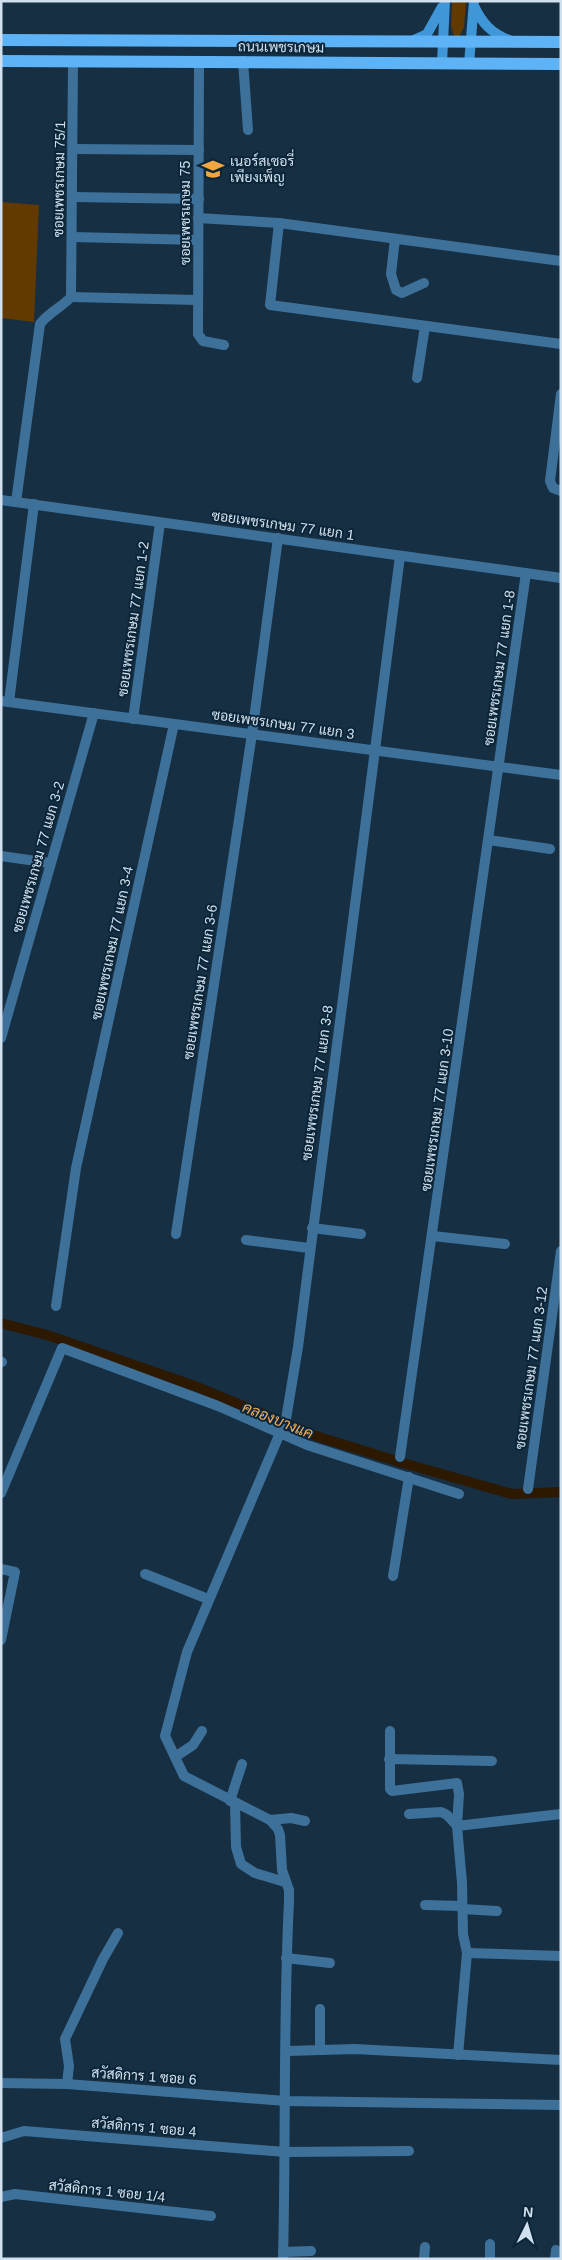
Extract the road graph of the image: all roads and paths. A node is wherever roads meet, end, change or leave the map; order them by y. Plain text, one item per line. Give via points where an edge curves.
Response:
1 (444, 1) edge
2 (473, 3) edge
3 (1, 40) edge
4 (408, 42) junction
5 (444, 42) junction
6 (469, 42) junction
7 (514, 42) junction
8 (561, 42) edge
9 (1, 61) edge
10 (199, 61) junction
11 (243, 61) junction
12 (74, 62) junction
13 (442, 63) junction
14 (469, 64) junction
15 (561, 64) edge
16 (248, 130) dead end
17 (74, 149) junction
18 (199, 150) junction
19 (73, 197) junction
20 (198, 199) junction
21 (198, 218) junction
22 (279, 223) junction
23 (72, 237) junction
24 (395, 239) junction
25 (198, 240) junction
26 (561, 260) edge
27 (424, 283) dead end
28 (72, 297) junction
29 (198, 300) junction
30 (425, 326) junction
31 (561, 344) edge
32 (224, 345) dead end
33 (417, 378) dead end
34 (561, 394) edge
35 (559, 417) edge
36 (561, 491) edge
37 (1, 500) edge
38 (16, 502) junction
39 (34, 504) junction
40 (160, 523) junction
41 (278, 538) junction
42 (400, 556) junction
43 (526, 573) junction
44 (561, 578) edge
45 (5, 701) edge
46 (94, 713) junction
47 (132, 719) junction
48 (174, 724) junction
49 (252, 734) junction
50 (375, 750) junction
51 (499, 766) junction
52 (561, 775) edge
53 (489, 840) junction
54 (550, 849) dead end
55 (1, 856) edge
56 (50, 863) junction
57 (1, 1038) edge
58 (312, 1228) junction
59 (176, 1234) dead end
60 (360, 1234) dead end
61 (433, 1236) junction
62 (246, 1240) dead end
63 (505, 1244) dead end
64 (309, 1248) junction
65 (561, 1251) edge
66 (56, 1306) dead end
67 (556, 1322) edge
68 (280, 1434) junction
69 (400, 1457) dead end
70 (409, 1478) junction
71 (528, 1489) dead end
72 (1, 1493) edge
73 (459, 1494) dead end
74 (1, 1569) edge
75 (145, 1574) dead end
76 (393, 1576) dead end
77 (208, 1599) junction
78 (1, 1640) edge
79 (202, 1731) dead end
80 (390, 1731) dead end
81 (175, 1757) junction
82 (389, 1759) junction
83 (492, 1761) dead end
84 (242, 1764) dead end
85 (232, 1802) junction
86 (409, 1814) dead end
87 (561, 1814) edge
88 (270, 1820) junction
89 (305, 1821) dead end
90 (456, 1826) junction
91 (286, 1882) junction
92 (425, 1905) dead end
93 (462, 1907) junction
94 (497, 1911) dead end
95 (118, 1933) dead end
96 (466, 1953) junction
97 (561, 1956) edge
98 (286, 1958) junction
99 (330, 1963) dead end
100 (320, 2009) dead end
101 (320, 2050) junction
102 (286, 2051) junction
103 (458, 2055) junction
104 (561, 2060) edge
105 (1, 2083) edge
106 (67, 2084) junction
107 (285, 2101) junction
108 (561, 2105) edge
109 (1, 2138) edge
110 (409, 2151) dead end
111 (285, 2152) junction
112 (1, 2197) edge
113 (210, 2216) dead end
114 (490, 2244) dead end
115 (425, 2247) dead end
116 (311, 2251) dead end
117 (283, 2255) edge
118 (424, 2259) edge
119 (490, 2259) edge

1 - 4 main road via 428,34
1 - 5 main road
2 - 6 main road
2 - 7 main road via 495,35
3 - 4 main road, ถนนเพชรเกษม
4 - 5 main road, ถนนเพชรเกษม
5 - 6 main road, ถนนเพชรเกษม
5 - 13 main road
6 - 7 main road, ถนนเพชรเกษม
6 - 14 main road
7 - 8 main road, ถนนเพชรเกษม
9 - 12 main road, ถนนเพชรเกษม
10 - 11 main road, ถนนเพชรเกษม
10 - 12 main road, ถนนเพชรเกษม
10 - 18 street, ซอยเพชรเกษม 75
11 - 13 main road, ถนนเพชรเกษม
11 - 16 street
12 - 17 street, ซอยเพชรเกษม 75/1
13 - 14 main road, ถนนเพชรเกษม
14 - 15 main road, ถนนเพชรเกษม
17 - 18 street
17 - 19 street, ซอยเพชรเกษม 75/1
18 - 20 street, ซอยเพชรเกษม 75
19 - 20 street
19 - 23 street, ซอยเพชรเกษม 75/1
20 - 21 street, ซอยเพชรเกษม 75
21 - 22 street
21 - 25 street, ซอยเพชรเกษม 75
22 - 24 street
22 - 30 street via 270,305
23 - 25 street
23 - 28 street, ซอยเพชรเกษม 75/1
24 - 26 street
24 - 27 street via 391,274 396,290 402,293
25 - 29 street, ซอยเพชรเกษม 75
28 - 29 street
28 - 38 street via 40,324
29 - 32 street, ซอยเพชรเกษม 75 via 200,338 208,343
30 - 31 street
30 - 33 street
34 - 35 street
35 - 36 street via 550,480 553,488
37 - 38 street, ซอยเพชรเกษม 77 แยก 1
38 - 39 street, ซอยเพชรเกษม 77 แยก 1
39 - 40 street, ซอยเพชรเกษม 77 แยก 1
39 - 45 street
40 - 41 street, ซอยเพชรเกษม 77 แยก 1
40 - 47 street, ซอยเพชรเกษม 77 แยก 1-2
41 - 42 street, ซอยเพชรเกษม 77 แยก 1
41 - 49 street, ซอยเพชรเกษม 77 แยก 3-6
42 - 43 street, ซอยเพชรเกษม 77 แยก 1
42 - 50 street, ซอยเพชรเกษม 77 แยก 3-8
43 - 44 street, ซอยเพชรเกษม 77 แยก 1
43 - 51 street, ซอยเพชรเกษม 77 แยก 1-8
45 - 46 street, ซอยเพชรเกษม 77 แยก 3
46 - 47 street, ซอยเพชรเกษม 77 แยก 3
46 - 56 street, ซอยเพชรเกษม 77 แยก 3-2
47 - 48 street, ซอยเพชรเกษม 77 แยก 3
48 - 49 street, ซอยเพชรเกษม 77 แยก 3
48 - 66 street, ซอยเพชรเกษม 77 แยก 3-4 via 76,1168
49 - 50 street, ซอยเพชรเกษม 77 แยก 3
49 - 59 street, ซอยเพชรเกษม 77 แยก 3-6
50 - 51 street, ซอยเพชรเกษม 77 แยก 3
50 - 58 street, ซอยเพชรเกษม 77 แยก 3-8
51 - 52 street, ซอยเพชรเกษม 77 แยก 3
51 - 53 street, ซอยเพชรเกษม 77 แยก 3-10
53 - 54 street
53 - 61 street, ซอยเพชรเกษม 77 แยก 3-10
55 - 56 street
56 - 57 street, ซอยเพชรเกษม 77 แยก 3-2
58 - 60 street
58 - 64 street, ซอยเพชรเกษม 77 แยก 3-8
61 - 63 street
61 - 69 street, ซอยเพชรเกษม 77 แยก 3-10
62 - 64 street
64 - 68 street, ซอยเพชรเกษม 77 แยก 3-8 via 295,1366 286,1419
65 - 67 street, ซอยเพชรเกษม 77 แยก 3-12
67 - 71 street, ซอยเพชรเกษม 77 แยก 3-12
68 - 70 street
68 - 72 street via 218,1406 62,1348
68 - 77 street, ซอยเพชรเกษม 77 แยก 3-8
70 - 73 street
70 - 76 street
74 - 78 street via 15,1572
75 - 77 street
77 - 81 street, ซอยเพชรเกษม 77 แยก 3-8 via 187,1652 166,1727 165,1736
79 - 81 street via 193,1745
80 - 82 street
81 - 85 street, ซอยเพชรเกษม 77 แยก 3-8 via 184,1776
82 - 83 street
82 - 90 street via 388,1782 392,1791 457,1783
84 - 85 street
85 - 88 street, ซอยเพชรเกษม 77 แยก 3-8
85 - 91 street via 241,1864 255,1873
86 - 90 street via 441,1812
87 - 90 street
88 - 89 street via 291,1818
88 - 91 street via 280,1835
90 - 93 street
91 - 98 street via 290,1902
92 - 93 street
93 - 94 street
93 - 96 street
95 - 106 street via 65,2039
96 - 97 street
96 - 103 street
98 - 99 street
98 - 102 street
100 - 101 street
101 - 102 street
101 - 103 street
102 - 107 street
103 - 104 street
105 - 106 street, สวัสดิการ 1 ซอย 6
106 - 107 street, สวัสดิการ 1 ซอย 6
107 - 108 street, สวัสดิการ 1 ซอย 6
107 - 111 street
109 - 111 street, สวัสดิการ 1 ซอย 4 via 16,2132 32,2131
110 - 111 street, สวัสดิการ 1 ซอย 4
111 - 117 street
112 - 113 street, สวัสดิการ 1 ซอย 1/4 via 15,2194
114 - 119 street
115 - 118 street
116 - 117 street

